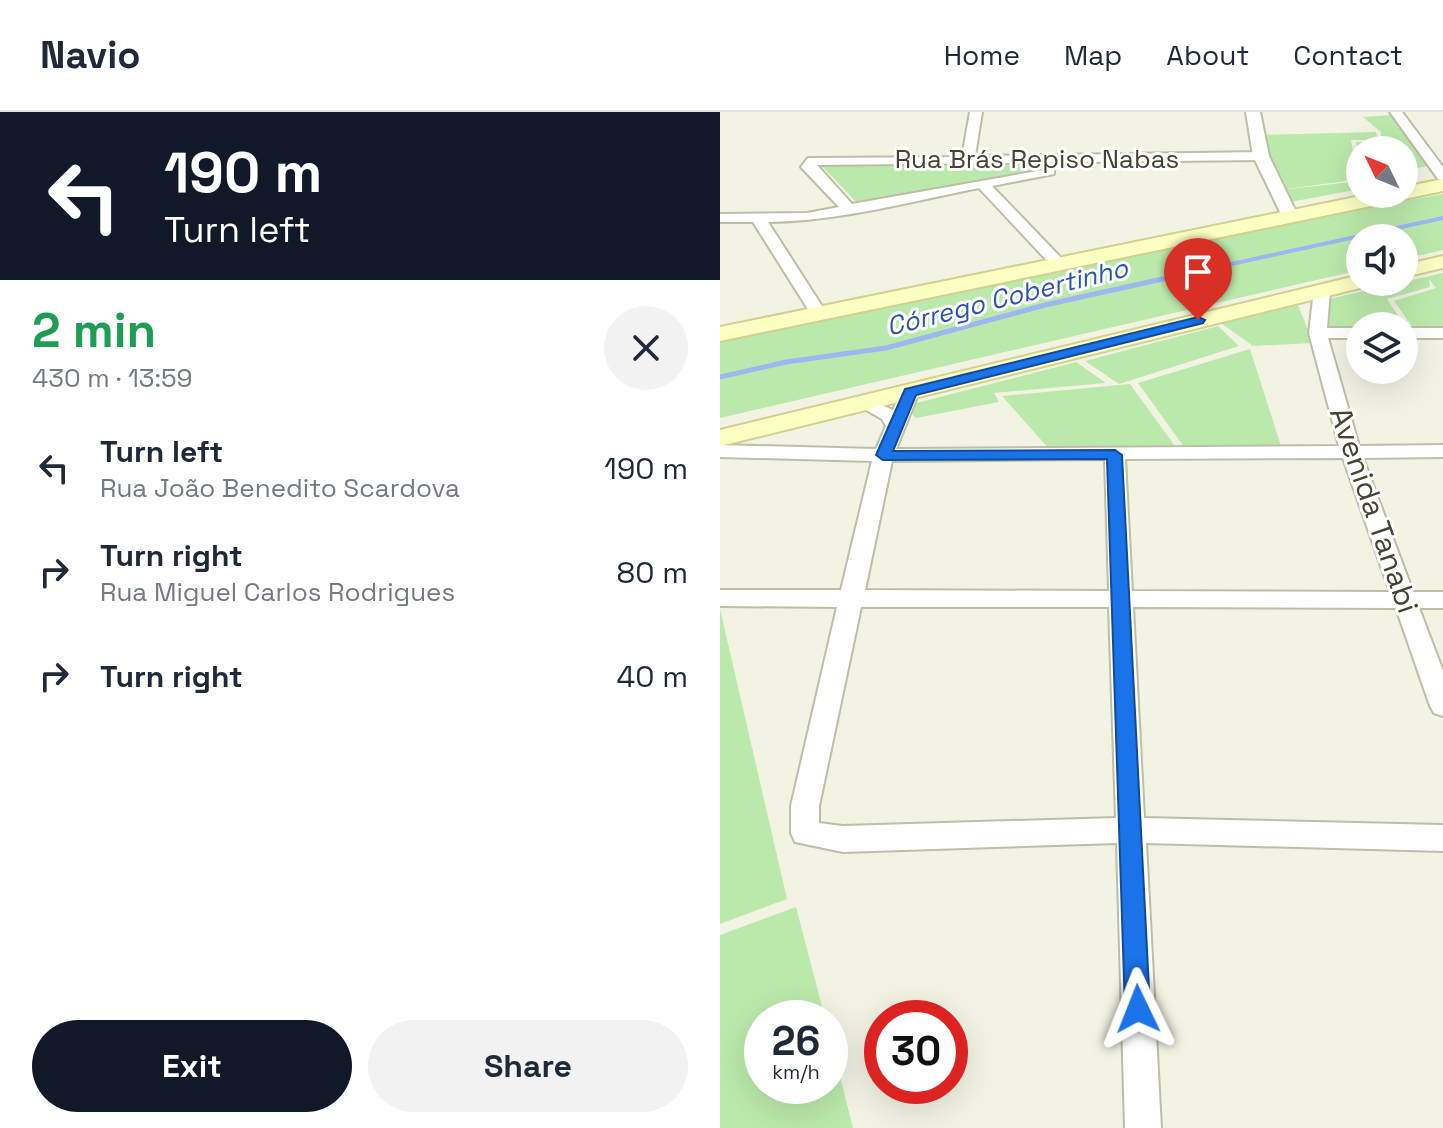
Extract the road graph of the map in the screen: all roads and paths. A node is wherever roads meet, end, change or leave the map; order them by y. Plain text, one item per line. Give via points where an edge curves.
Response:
1 (976, 112) edge
2 (1253, 112) edge
3 (1396, 112) edge
4 (1261, 156) junction
5 (968, 159) junction
6 (1104, 160) junction
7 (1443, 176) edge
8 (983, 184) junction
9 (1443, 185) edge
10 (1418, 190) edge
11 (1346, 203) edge
12 (851, 211) junction
13 (1289, 214) junction
14 (720, 218) edge
15 (758, 218) junction
16 (1443, 262) edge
17 (1058, 263) junction
18 (1418, 268) edge
19 (1346, 292) edge
20 (1320, 311) junction
21 (819, 314) junction
22 (1346, 325) edge
23 (1418, 333) edge
24 (1443, 333) edge
25 (720, 334) edge
26 (910, 392) junction
27 (863, 403) junction
28 (896, 427) junction
29 (726, 444) edge
30 (1350, 449) junction
31 (1443, 451) edge
32 (883, 455) junction
33 (1115, 455) junction
34 (720, 598) edge
35 (850, 598) junction
36 (1405, 600) junction
37 (1443, 600) edge
38 (1121, 601) junction
39 (1443, 706) edge
40 (1130, 830) junction
41 (1443, 838) edge
42 (1143, 1128) edge

1 - 5 street
2 - 4 street
3 - 7 street
4 - 6 street, Rua Brás Repiso Nabas
4 - 13 street
5 - 6 street, Rua Brás Repiso Nabas
5 - 12 street, Rua Brás Repiso Nabas via 813,161 808,167
6 - 8 street
8 - 12 street
8 - 17 street
9 - 10 main road
11 - 13 main road
12 - 15 street
13 - 17 main road
14 - 15 street
15 - 21 street
16 - 18 main road
17 - 21 main road
19 - 20 main road
20 - 22 street
20 - 26 main road via 1285,299
20 - 30 street, Avenida Tanabi
21 - 25 main road
23 - 24 street
26 - 27 main road
26 - 28 street
27 - 28 street via 889,415
27 - 29 main road
28 - 32 street
29 - 32 street
30 - 31 street
30 - 33 street
30 - 36 street, Avenida Tanabi
32 - 33 street
32 - 35 street
33 - 38 street
34 - 35 street
35 - 38 street
35 - 40 street via 805,806 805,833 843,839
36 - 37 street
36 - 38 street
36 - 39 street, Avenida Tanabi
38 - 40 street
40 - 41 street
40 - 42 street

